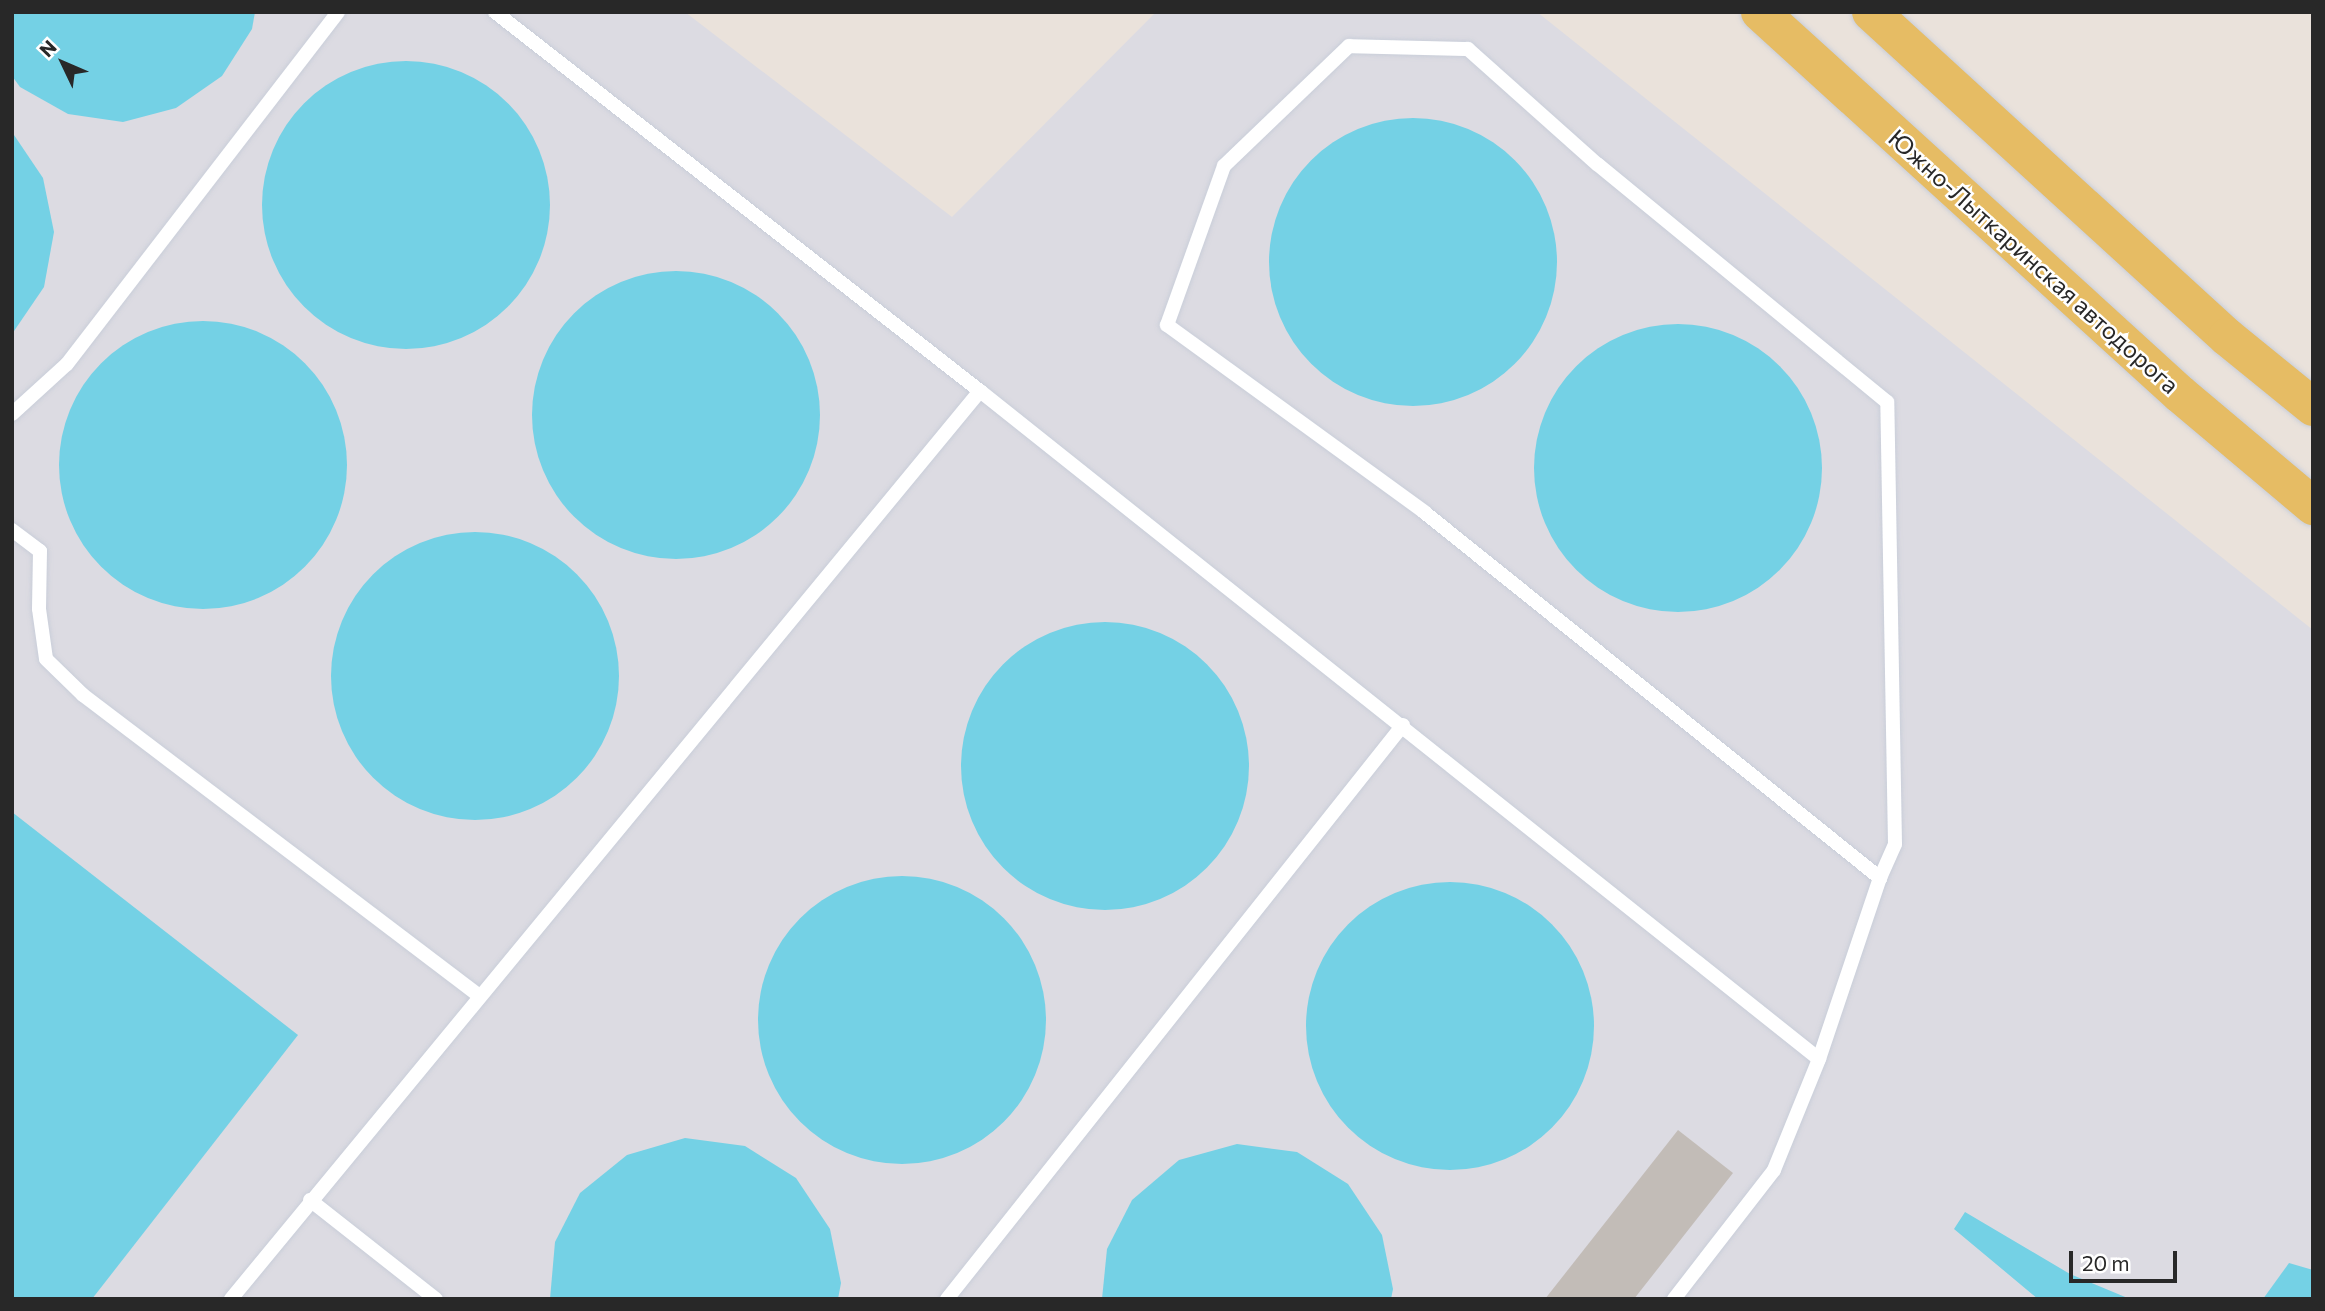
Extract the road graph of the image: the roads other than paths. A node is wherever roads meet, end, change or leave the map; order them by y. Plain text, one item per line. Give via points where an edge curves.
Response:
1 (338, 12) edge
2 (495, 12) edge
3 (1760, 12) edge
4 (1871, 12) edge
5 (980, 391) junction
6 (2313, 407) edge
7 (12, 414) edge
8 (2313, 506) edge
9 (12, 530) edge
10 (1403, 725) junction
11 (1880, 878) junction
12 (480, 996) junction
13 (1819, 1059) junction
14 (310, 1200) junction
15 (231, 1299) edge
16 (436, 1299) edge
17 (947, 1299) edge
18 (1674, 1299) edge

1 - 7 lane via 67,364
2 - 5 lane
3 - 8 main road, Южно-Лыткаринская автодорога via 2180,394
4 - 6 main road via 2227,337
5 - 10 lane
5 - 12 lane
9 - 12 lane via 40,551 39,609 46,659 83,695
10 - 13 lane
10 - 17 lane
11 - 11 lane via 1424,512 1167,325 1224,166 1349,46 1468,49 1597,164 1887,402 1895,844
11 - 13 lane
12 - 14 lane
13 - 18 lane via 1774,1170
14 - 15 lane
14 - 16 lane

